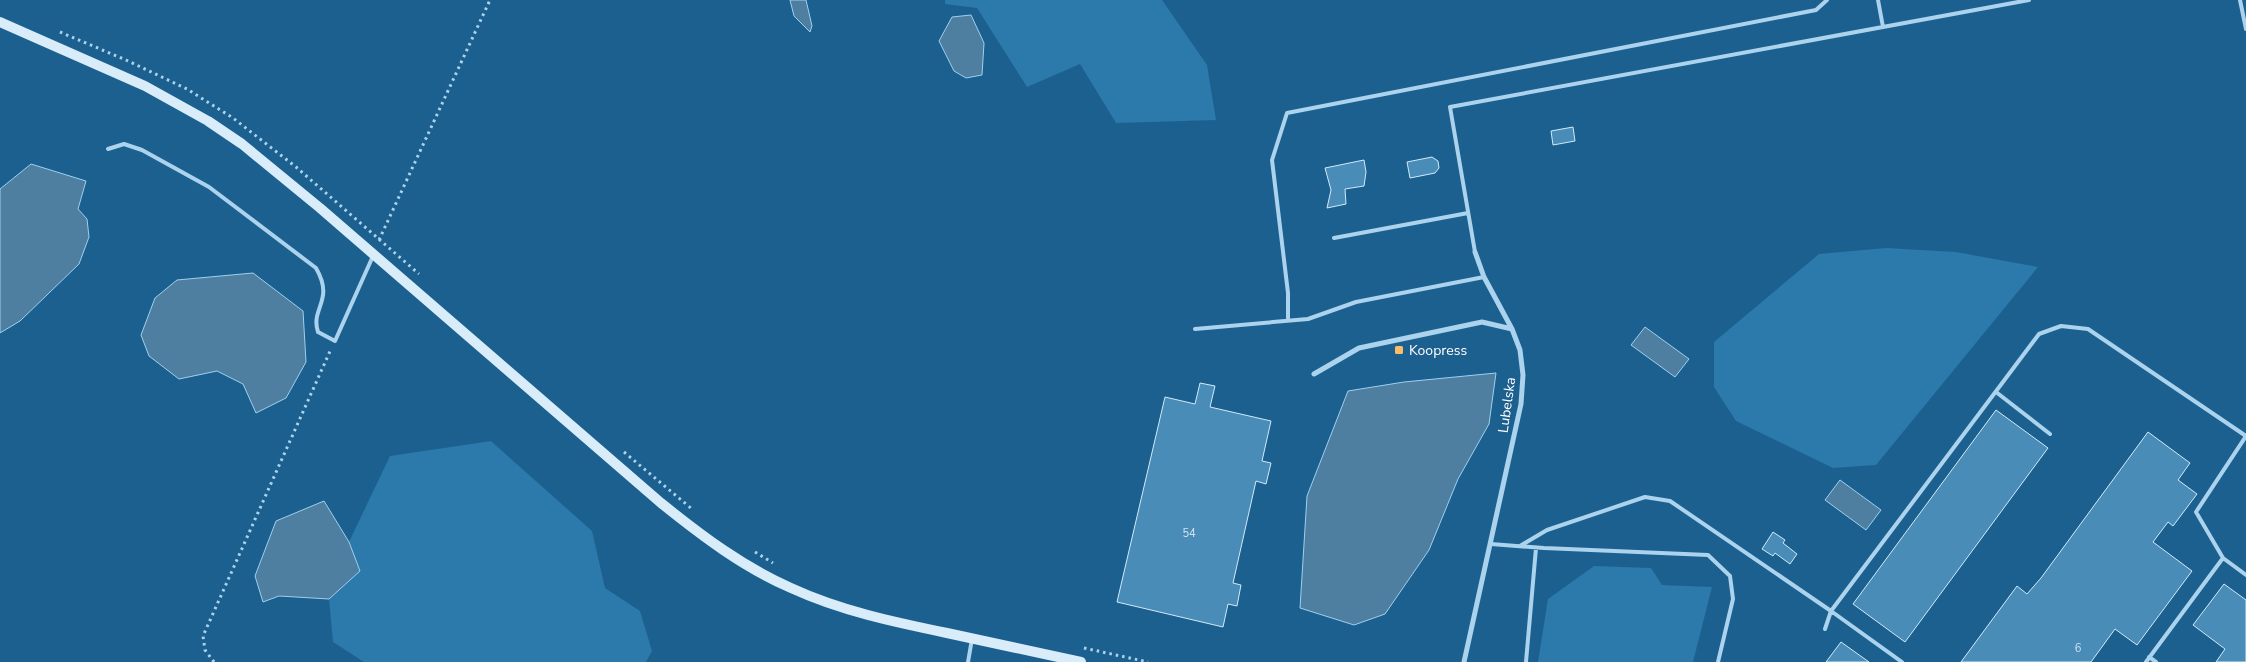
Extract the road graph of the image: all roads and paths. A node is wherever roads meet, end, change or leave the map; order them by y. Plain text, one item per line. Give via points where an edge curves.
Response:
1 (490, 0) edge
2 (1827, 0) edge
3 (1878, 0) edge
4 (2029, 0) edge
5 (2240, 0) edge
6 (0, 22) edge
7 (1883, 27) junction
8 (53, 29) dead end
9 (2246, 29) edge
10 (108, 149) dead end
11 (1468, 213) junction
12 (1334, 238) dead end
13 (380, 239) junction
14 (1475, 252) joint
15 (374, 254) junction
16 (1484, 277) junction
17 (424, 279) dead end
18 (1288, 319) junction
19 (1195, 329) dead end
20 (1512, 329) junction
21 (335, 341) junction
22 (1314, 374) dead end
23 (1996, 392) junction
24 (2050, 434) dead end
25 (621, 449) dead end
26 (698, 513) dead end
27 (1490, 544) junction
28 (1520, 546) junction
29 (1536, 548) junction
30 (754, 552) dead end
31 (2223, 558) junction
32 (778, 565) dead end
33 (2246, 575) edge
34 (1831, 611) junction
35 (1825, 629) dead end
36 (972, 639) junction
37 (1082, 648) dead end
38 (2149, 657) junction
39 (214, 662) edge
40 (968, 662) edge
41 (1080, 662) edge
42 (1148, 662) edge
43 (1464, 662) edge
44 (1526, 662) edge
45 (1718, 662) edge
46 (1902, 662) edge
47 (2146, 662) edge
48 (2156, 662) edge

1 - 13 path
2 - 18 lane via 1816,10 1287,113 1272,160 1288,293
3 - 7 lane
4 - 7 lane
5 - 9 lane
6 - 15 street via 145,86 208,121 266,163
7 - 11 lane via 1450,107
8 - 13 path via 187,89 233,118
10 - 21 lane via 124,144 142,150 209,187 316,268 325,291 315,325 318,332
11 - 12 lane
11 - 14 lane
13 - 15 path
13 - 17 path
14 - 16 street, Lubelska
15 - 21 lane
15 - 36 street via 706,540 764,575 820,600 886,620
16 - 18 lane via 1356,302 1308,319
16 - 20 street, Lubelska
18 - 19 lane
20 - 22 street via 1482,322 1360,348
20 - 27 street, Lubelska via 1520,350 1523,375 1521,404
21 - 39 path via 203,636 205,650
23 - 24 lane
23 - 31 lane via 2039,334 2062,326 2088,329 2246,436 2196,512
23 - 34 lane
25 - 26 path
27 - 28 lane
27 - 43 street, Lubelska
28 - 29 lane
28 - 34 lane via 1547,530 1645,498 1670,502
29 - 44 lane
29 - 45 lane via 1708,555 1730,576 1733,598
30 - 32 path
31 - 33 lane
31 - 38 lane
34 - 35 lane
34 - 46 lane
36 - 40 lane
36 - 41 street
37 - 42 path
38 - 47 lane
38 - 48 lane

